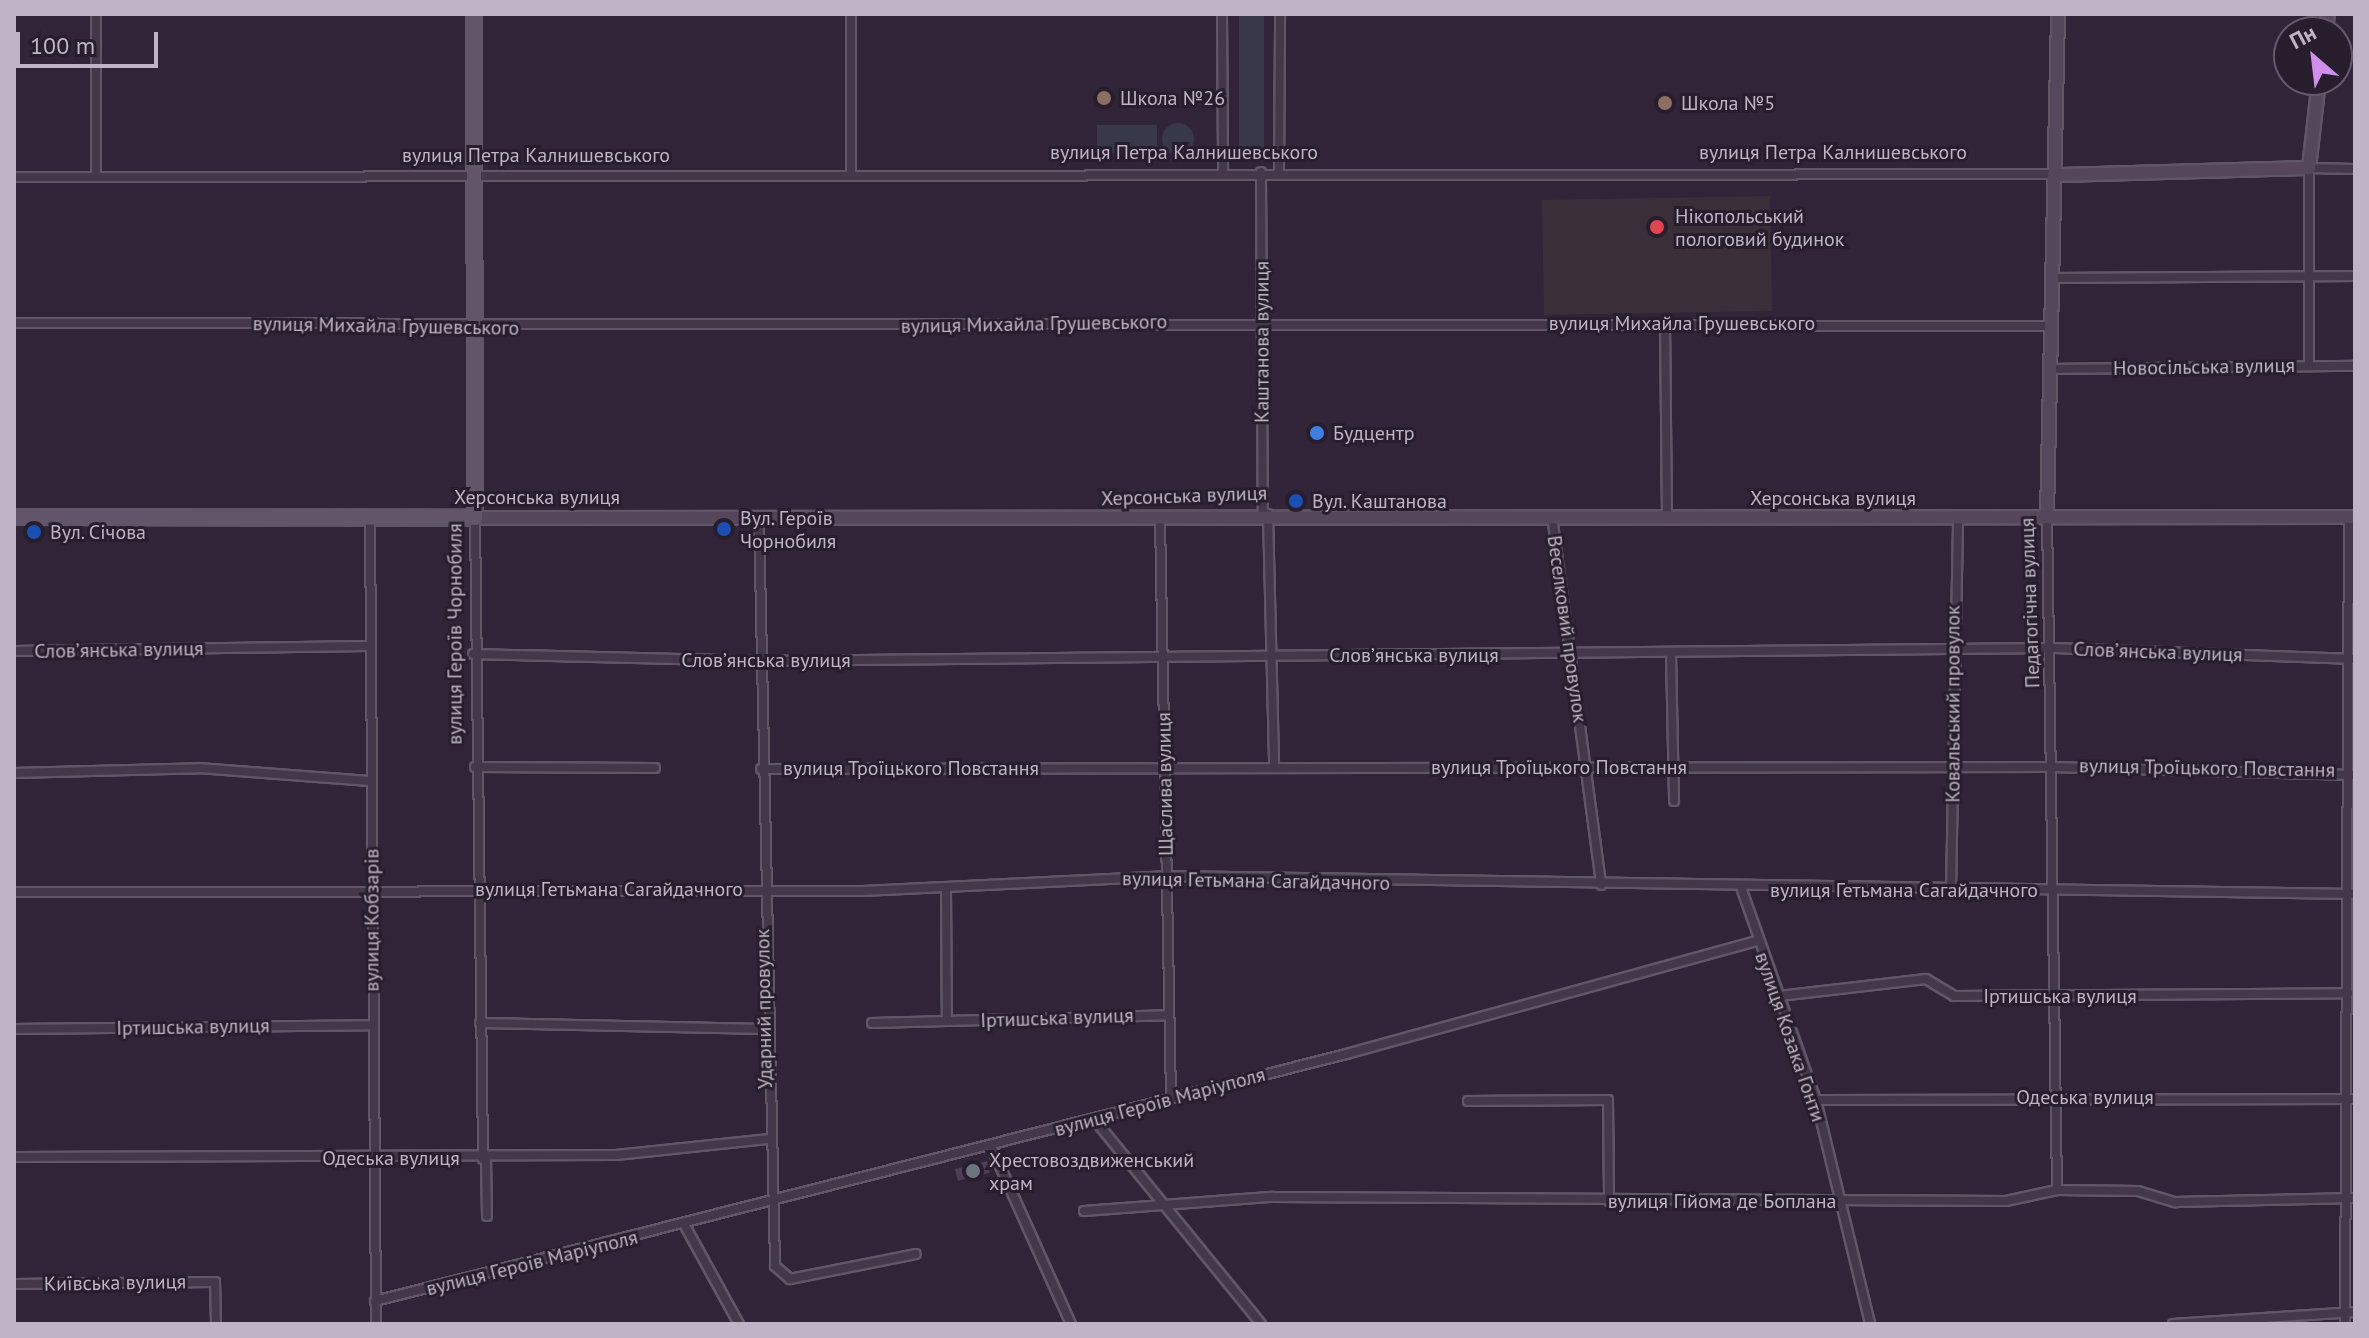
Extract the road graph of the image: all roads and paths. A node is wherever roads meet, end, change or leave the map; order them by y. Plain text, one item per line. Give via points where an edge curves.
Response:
1 (96, 14) edge
2 (474, 14) edge
3 (851, 14) edge
4 (1222, 14) edge
5 (1280, 14) edge
6 (2058, 14) edge
7 (2317, 96) edge
8 (2309, 168) junction
9 (2355, 169) edge
10 (1279, 171) junction
11 (1261, 172) junction
12 (851, 173) junction
13 (1223, 173) junction
14 (2059, 175) junction
15 (475, 176) junction
16 (14, 177) edge
17 (96, 177) junction
18 (2308, 275) junction
19 (2355, 276) edge
20 (2056, 278) junction
21 (1261, 322) junction
22 (14, 323) edge
23 (1665, 323) junction
24 (2054, 327) junction
25 (475, 328) junction
26 (2309, 366) junction
27 (2355, 366) edge
28 (2052, 369) junction
29 (1265, 513) junction
30 (2047, 515) junction
31 (1552, 516) junction
32 (1667, 516) junction
33 (14, 517) edge
34 (370, 517) junction
35 (2352, 517) edge
36 (475, 518) junction
37 (759, 519) junction
38 (1160, 519) junction
39 (1958, 519) junction
40 (368, 646) junction
41 (2054, 648) junction
42 (1951, 649) junction
43 (14, 651) edge
44 (1162, 652) junction
45 (473, 654) junction
46 (1671, 654) junction
47 (1275, 655) junction
48 (1570, 655) junction
49 (2352, 659) edge
50 (760, 661) junction
51 (1274, 765) junction
52 (1673, 766) junction
53 (475, 767) junction
54 (1586, 767) junction
55 (1953, 767) junction
56 (2051, 767) junction
57 (655, 768) dead end
58 (1167, 768) junction
59 (761, 769) junction
60 (2351, 772) edge
61 (14, 773) edge
62 (369, 781) junction
63 (1674, 801) dead end
64 (1166, 876) junction
65 (1601, 885) junction
66 (763, 888) junction
67 (476, 889) junction
68 (946, 889) junction
69 (1951, 889) junction
70 (1742, 890) junction
71 (2052, 891) junction
72 (14, 892) edge
73 (374, 893) junction
74 (2351, 894) edge
75 (1757, 941) junction
76 (2348, 993) junction
77 (1779, 996) junction
78 (2052, 997) junction
79 (1168, 1015) junction
80 (947, 1021) junction
81 (480, 1023) junction
82 (872, 1023) dead end
83 (371, 1025) junction
84 (14, 1029) edge
85 (765, 1029) junction
86 (2055, 1097) junction
87 (1171, 1098) junction
88 (2344, 1099) junction
89 (2355, 1099) edge
90 (1816, 1100) junction
91 (1468, 1101) dead end
92 (1094, 1119) junction
93 (767, 1139) junction
94 (991, 1146) junction
95 (14, 1157) edge
96 (370, 1157) junction
97 (484, 1158) junction
98 (2057, 1190) junction
99 (2351, 1198) edge
100 (770, 1200) junction
101 (1154, 1200) junction
102 (1609, 1201) junction
103 (1840, 1201) junction
104 (1084, 1211) dead end
105 (487, 1216) dead end
106 (684, 1224) junction
107 (916, 1254) dead end
108 (14, 1284) edge
109 (375, 1301) junction
110 (2350, 1312) edge
111 (2294, 1320) edge
112 (216, 1324) edge
113 (376, 1324) edge
114 (739, 1324) edge
115 (1071, 1324) edge
116 (1261, 1324) edge
117 (1870, 1324) edge
118 (2173, 1324) edge
119 (2345, 1324) edge

1 - 17 street
2 - 15 main road, вулиця Героїв Чорнобиля
3 - 12 street
4 - 13 street
5 - 10 street
6 - 14 main road, Педагогічна вулиця
7 - 8 main road
8 - 9 street, вулиця Петра Калнишевського
8 - 14 main road, вулиця Петра Калнишевського
8 - 18 street
10 - 11 street, вулиця Петра Калнишевського
10 - 14 street, вулиця Петра Калнишевського
11 - 13 street, вулиця Петра Калнишевського
11 - 21 street, Каштанова вулиця
12 - 13 street, вулиця Петра Калнишевського
12 - 15 street, вулиця Петра Калнишевського
14 - 20 main road, Педагогічна вулиця
15 - 17 street, вулиця Петра Калнишевського
15 - 25 main road, вулиця Героїв Чорнобиля
16 - 17 street, вулиця Петра Калнишевського
18 - 19 street
18 - 20 street
18 - 26 street
20 - 24 main road, Педагогічна вулиця
21 - 23 street, вулиця Михайла Грушевського
21 - 25 street, вулиця Михайла Грушевського
21 - 29 street, Каштанова вулиця
22 - 25 street, вулиця Михайла Грушевського
23 - 24 street, вулиця Михайла Грушевського
23 - 32 street
24 - 28 main road, Педагогічна вулиця
25 - 36 main road, вулиця Героїв Чорнобиля
26 - 27 street, Новосільська вулиця
26 - 28 street, Новосільська вулиця
28 - 30 main road, Педагогічна вулиця
29 - 31 main road, Херсонська вулиця
29 - 38 main road, Херсонська вулиця
29 - 47 street, Каштанова вулиця
30 - 35 main road, Херсонська вулиця
30 - 39 main road, Херсонська вулиця
30 - 41 street, Педагогічна вулиця
31 - 32 main road, Херсонська вулиця
31 - 48 street, Веселковий провулок
32 - 39 main road, Херсонська вулиця
33 - 34 main road, Херсонська вулиця
34 - 36 main road, Херсонська вулиця
34 - 40 street, вулиця Кобзарів
35 - 49 street
36 - 37 main road, Херсонська вулиця
36 - 45 street, вулиця Героїв Чорнобиля
37 - 38 main road, Херсонська вулиця
37 - 50 street, Ударний провулок
38 - 44 street, Щаслива вулиця
39 - 42 street, Ковальський провулок
40 - 43 street, Словʼянська вулиця
40 - 62 street, вулиця Кобзарів
41 - 42 street, Словʼянська вулиця
41 - 49 street, Словʼянська вулиця
41 - 56 street, Педагогічна вулиця
42 - 46 street, Словʼянська вулиця
42 - 55 street, Ковальський провулок
44 - 47 street, Словʼянська вулиця
44 - 50 street, Словʼянська вулиця
44 - 58 street, Щаслива вулиця
45 - 50 street, Словʼянська вулиця
45 - 53 street, вулиця Героїв Чорнобиля
46 - 48 street, Словʼянська вулиця
46 - 52 street
47 - 48 street, Словʼянська вулиця
47 - 51 street, Каштанова вулиця
48 - 54 street, Веселковий провулок
49 - 60 street
50 - 59 street, Ударний провулок
51 - 54 street, вулиця Троїцького Повстання
51 - 58 street, вулиця Троїцького Повстання
52 - 54 street, вулиця Троїцького Повстання
52 - 55 street, вулиця Троїцького Повстання
52 - 63 street
53 - 57 street
53 - 67 street, вулиця Героїв Чорнобиля
54 - 65 street, Веселковий провулок
55 - 56 street, вулиця Троїцького Повстання
55 - 69 street, Ковальський провулок
56 - 60 street, вулиця Троїцького Повстання
56 - 71 street, Педагогічна вулиця
58 - 59 street, вулиця Троїцького Повстання
58 - 64 street, Щаслива вулиця
59 - 66 street, Ударний провулок
60 - 74 street
61 - 62 street via 199,768
62 - 73 street, вулиця Кобзарів
64 - 65 street, вулиця Гетьмана Сагайдачного
64 - 68 street, вулиця Гетьмана Сагайдачного
64 - 79 street, Щаслива вулиця
65 - 70 street, вулиця Гетьмана Сагайдачного
66 - 67 street, вулиця Гетьмана Сагайдачного
66 - 68 street, вулиця Гетьмана Сагайдачного
66 - 85 street, Ударний провулок
67 - 73 street, вулиця Гетьмана Сагайдачного
67 - 81 street, вулиця Героїв Чорнобиля
68 - 80 street
69 - 70 street, вулиця Гетьмана Сагайдачного
69 - 71 street, вулиця Гетьмана Сагайдачного
70 - 75 street, вулиця Козака Гонти
71 - 74 street, вулиця Гетьмана Сагайдачного
71 - 78 street, Педагогічна вулиця
72 - 73 street, вулиця Гетьмана Сагайдачного
73 - 83 street, вулиця Кобзарів
74 - 76 street
75 - 77 street, вулиця Козака Гонти
75 - 87 street, вулиця Героїв Маріуполя
76 - 78 street, Іртишська вулиця
76 - 88 street
77 - 78 street, Іртишська вулиця via 1926,979 1954,996
77 - 90 street, вулиця Козака Гонти
78 - 86 street, Педагогічна вулиця
79 - 80 street, Іртишська вулиця
79 - 87 street, Щаслива вулиця
80 - 82 street, Іртишська вулиця
81 - 85 street
81 - 97 street, вулиця Героїв Чорнобиля
83 - 84 street, Іртишська вулиця
83 - 96 street, вулиця Кобзарів
85 - 93 street, Ударний провулок
86 - 88 street, Одеська вулиця
86 - 90 street, Одеська вулиця
86 - 98 street, Педагогічна вулиця
87 - 92 street, вулиця Героїв Маріуполя
88 - 89 street, Одеська вулиця
88 - 99 street
90 - 103 street, вулиця Козака Гонти
91 - 102 street via 1608,1100
92 - 94 street, вулиця Героїв Маріуполя
92 - 101 street
93 - 97 street, Одеська вулиця via 616,1155
93 - 100 street, Ударний провулок
94 - 100 street, вулиця Героїв Маріуполя
94 - 115 street
95 - 96 street, Одеська вулиця
96 - 97 street, Одеська вулиця
96 - 109 street, вулиця Кобзарів
97 - 105 street, вулиця Героїв Чорнобиля
98 - 99 street, вулиця Гійома де Боплана via 2138,1191 2175,1202
98 - 103 street, вулиця Гійома де Боплана via 2006,1201
99 - 110 street
100 - 106 street, вулиця Героїв Маріуполя
100 - 107 street via 775,1266 790,1279
101 - 102 street, вулиця Гійома де Боплана
101 - 104 street, вулиця Гійома де Боплана
101 - 116 street
102 - 103 street, вулиця Гійома де Боплана
103 - 117 street, вулиця Козака Гонти
106 - 109 street, вулиця Героїв Маріуполя
106 - 114 street
108 - 112 street, Київська вулиця via 215,1282
109 - 113 street, вулиця Кобзарів
110 - 111 street
110 - 119 street
111 - 118 street

